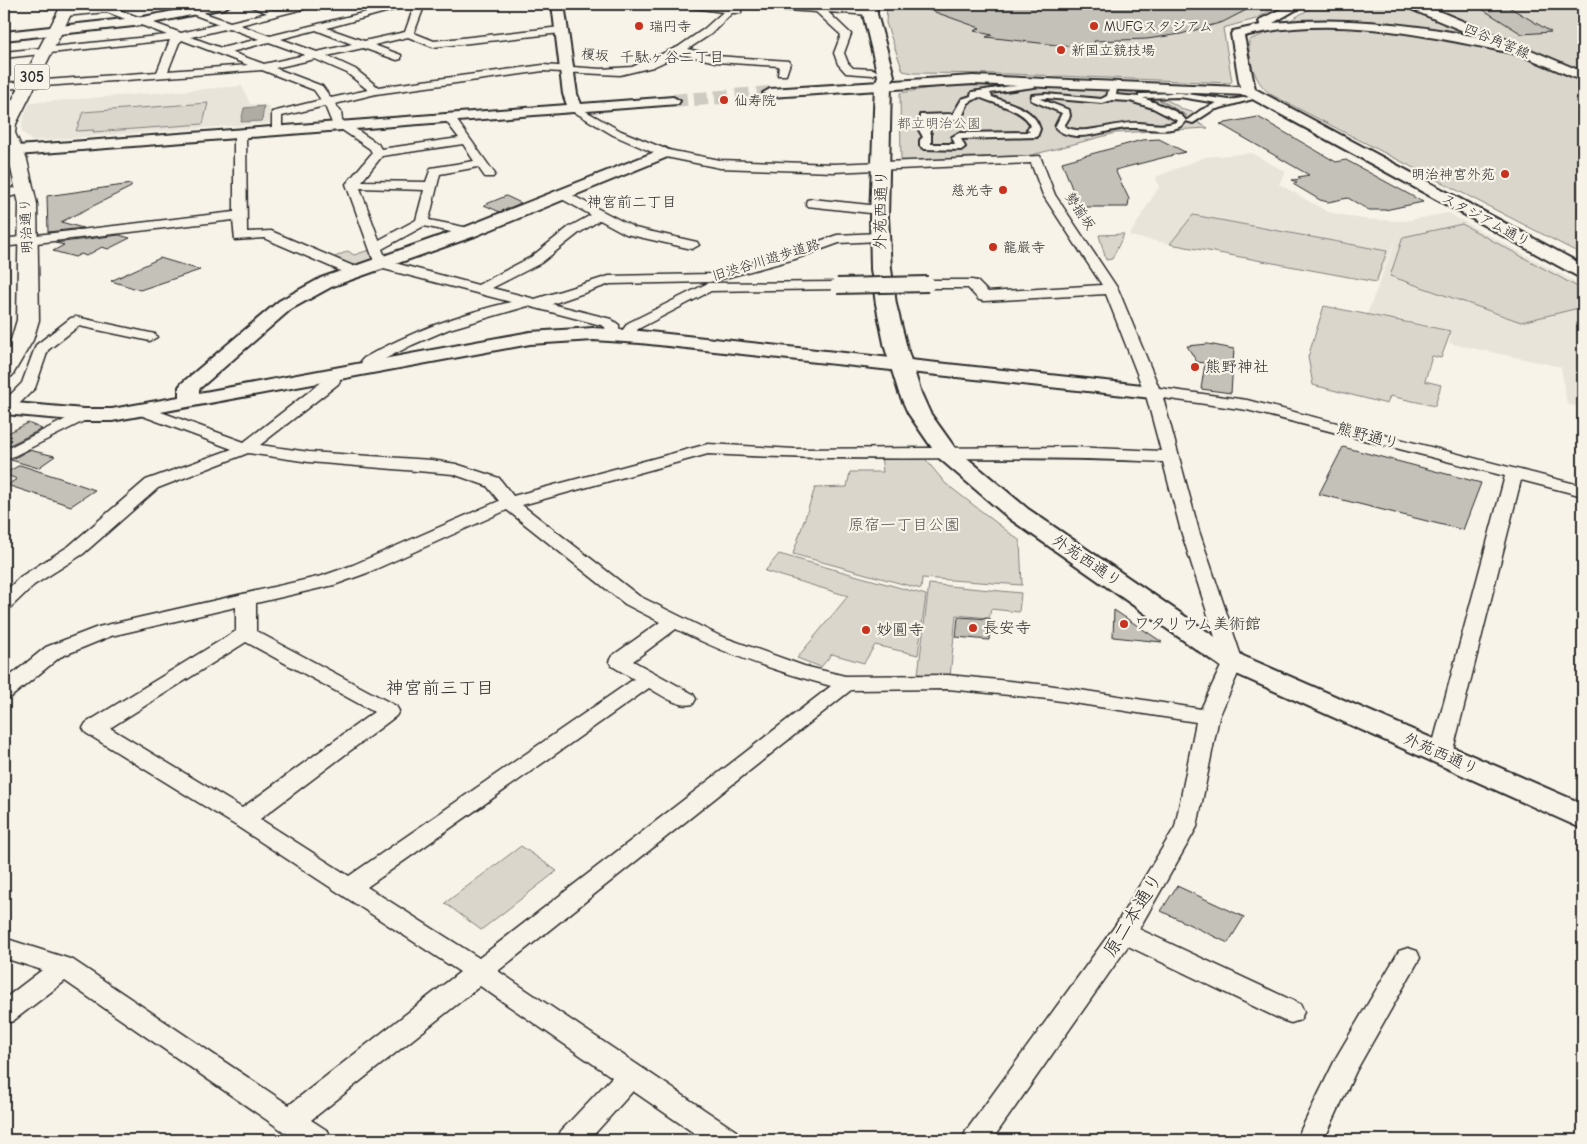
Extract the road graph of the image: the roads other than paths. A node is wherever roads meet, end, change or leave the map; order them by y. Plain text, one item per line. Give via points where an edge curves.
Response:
1 (94, 4) edge
2 (170, 4) edge
3 (225, 4) edge
4 (250, 4) edge
5 (318, 4) edge
6 (357, 4) edge
7 (410, 4) edge
8 (420, 4) edge
9 (558, 4) edge
10 (687, 4) edge
11 (740, 4) edge
12 (1411, 4) edge
13 (124, 6) dead end
14 (63, 7) edge
15 (778, 7) junction
16 (821, 7) edge
17 (1295, 7) edge
18 (865, 8) edge
19 (108, 9) junction
20 (192, 11) junction
21 (729, 11) junction
22 (379, 12) junction
23 (277, 13) junction
24 (406, 20) junction
25 (143, 21) junction
26 (229, 25) junction
27 (1356, 26) junction
28 (316, 27) junction
29 (561, 30) junction
30 (48, 31) junction
31 (409, 34) junction
32 (1236, 34) junction
33 (4, 36) edge
34 (182, 36) junction
35 (271, 39) junction
36 (364, 44) junction
37 (222, 50) junction
38 (677, 50) junction
39 (1518, 50) junction
40 (37, 52) junction
41 (4, 55) edge
42 (318, 56) junction
43 (397, 57) dead end
44 (266, 67) junction
45 (566, 67) junction
46 (782, 73) dead end
47 (161, 74) junction
48 (1583, 77) edge
49 (878, 78) junction
50 (28, 84) junction
51 (968, 84) dead end
52 (8, 85) edge
53 (1113, 89) dead end
54 (376, 91) junction
55 (1033, 92) junction
56 (770, 93) tunnel mouth
57 (1248, 95) junction
58 (981, 97) junction
59 (1121, 97) junction
60 (1110, 98) junction
61 (673, 100) tunnel mouth
62 (328, 101) junction
63 (998, 102) junction
64 (1229, 103) junction
65 (4, 104) edge
66 (575, 108) junction
67 (939, 116) dead end
68 (449, 117) junction
69 (1186, 121) junction
70 (342, 125) junction
71 (951, 128) junction
72 (278, 130) junction
73 (240, 133) junction
74 (467, 140) junction
75 (955, 147) junction
76 (378, 153) junction
77 (665, 153) junction
78 (917, 155) dead end
79 (8, 156) edge
80 (1036, 159) joint
81 (881, 166) junction
82 (352, 184) junction
83 (431, 186) junction
84 (8, 193) edge
85 (564, 195) junction
86 (812, 203) dead end
87 (879, 210) junction
88 (601, 214) junction
89 (240, 215) junction
90 (422, 222) junction
91 (469, 232) junction
92 (879, 237) junction
93 (19, 241) junction
94 (692, 244) dead end
95 (375, 247) junction
96 (381, 264) junction
97 (754, 265) junction
98 (355, 272) junction
99 (1583, 272) edge
100 (1108, 283) junction
101 (751, 286) junction
102 (837, 286) joint
103 (478, 290) junction
104 (532, 303) junction
105 (619, 335) junction
106 (150, 337) dead end
107 (4, 344) edge
108 (901, 366) junction
109 (370, 367) junction
110 (4, 371) edge
111 (331, 375) junction
112 (1152, 392) junction
113 (189, 401) junction
114 (5, 408) edge
115 (141, 410) junction
116 (84, 415) junction
117 (246, 448) junction
118 (947, 453) junction
119 (4, 456) edge
120 (1170, 457) junction
121 (1514, 474) junction
122 (1583, 491) edge
123 (509, 503) junction
124 (246, 600) junction
125 (4, 603) edge
126 (673, 622) junction
127 (246, 634) junction
128 (1233, 662) junction
129 (648, 679) junction
130 (845, 683) junction
131 (4, 692) edge
132 (686, 699) dead end
133 (1208, 717) junction
134 (1441, 754) junction
135 (1583, 817) edge
136 (243, 819) junction
137 (349, 888) junction
138 (1124, 934) junction
139 (4, 948) edge
140 (1408, 958) dead end
141 (64, 967) junction
142 (480, 972) junction
143 (1291, 1012) dead end
144 (4, 1013) edge
145 (630, 1076) junction
146 (290, 1120) junction
147 (318, 1140) edge
148 (571, 1140) edge
149 (726, 1140) edge
150 (976, 1140) edge
151 (1310, 1140) edge

1 - 19 street
2 - 20 street
3 - 20 street
4 - 23 street
5 - 23 street
6 - 22 street
7 - 22 street
8 - 24 street
9 - 29 street
10 - 21 street
11 - 15 street
12 - 39 main road, 四谷角筈線
13 - 19 street
14 - 19 street
14 - 30 main road, 明治通り / 305
15 - 16 street
15 - 21 street via 764,11
16 - 18 street
16 - 49 street via 846,34 839,52 843,64 850,71
17 - 27 street via 1288,17 1295,20
17 - 32 street
18 - 49 main road, 外苑西通り
19 - 25 street
20 - 25 street
20 - 26 street
21 - 38 street, 榎坂 via 717,25
22 - 24 street
22 - 28 street
23 - 26 street
23 - 28 street
24 - 31 street
25 - 30 street
25 - 34 street
26 - 34 street
26 - 35 street
27 - 32 street via 1288,24
27 - 39 street via 1439,35
28 - 35 street
28 - 36 street
29 - 31 street via 433,44
29 - 45 street
30 - 33 street
30 - 40 main road, 明治通り / 305
31 - 36 street
32 - 57 street
34 - 37 street
34 - 40 street
34 - 47 street via 175,41
35 - 37 street
35 - 42 street
36 - 42 street
36 - 43 street
37 - 44 street
38 - 45 street, 榎坂 via 652,63 619,72
38 - 46 street via 716,59 785,63
39 - 48 main road, 四谷角筈線
40 - 41 street
40 - 50 main road, 明治通り / 305
40 - 52 main road, 明治通り / 305
42 - 44 street
42 - 54 street via 351,71
44 - 47 street
44 - 62 street via 318,88
45 - 54 street, 榎坂 via 495,73
45 - 66 street
47 - 50 street
49 - 56 street
49 - 57 street via 993,80
49 - 81 main road, 外苑西通り
50 - 52 street
50 - 79 main road, 明治通り / 305 via 8,124
51 - 58 street
52 - 65 main road, 明治通り / 305
53 - 60 street
54 - 62 street, 榎坂
55 - 58 street via 1004,88
55 - 60 street via 1096,102
55 - 63 street via 995,93 994,98
55 - 69 street via 1035,100 1066,112 1058,126 1065,131 1086,132 1126,125 1174,127
57 - 64 street
57 - 99 street, スタジアム通り via 1310,124
58 - 63 street
58 - 71 street via 963,109 963,118
58 - 75 street via 965,101 959,115 954,117 923,117 926,124 923,124 926,127 923,130 927,134 924,146
59 - 60 street
59 - 64 street via 1180,96
59 - 69 street via 1148,101
61 - 66 street
62 - 70 street via 336,121
62 - 72 street, 榎坂 via 276,114
63 - 71 street via 1028,119 1026,130
63 - 75 street via 1036,123 1036,129 1030,129 1034,135 959,136 956,137 961,147
64 - 69 street via 1202,111
66 - 68 street
66 - 77 street via 617,133
67 - 71 street
68 - 70 street
68 - 74 street
70 - 72 street
70 - 76 street
71 - 75 street via 958,146
72 - 73 street
73 - 79 street
73 - 89 street
74 - 76 street
74 - 83 street via 485,169 435,171
75 - 78 street
76 - 82 street
77 - 81 street via 731,165
77 - 85 street
79 - 84 main road, 明治通り / 305
79 - 93 main road, 明治通り / 305 via 28,204
80 - 81 street
80 - 100 street, 勢揃坂 via 1049,195
81 - 87 main road, 外苑西通り
82 - 83 street
82 - 95 street
83 - 90 street
84 - 93 main road, 明治通り / 305
85 - 88 street
85 - 91 street
86 - 87 street
87 - 92 main road, 外苑西通り
88 - 94 street via 631,232
88 - 103 street via 574,230 536,260
89 - 93 street
89 - 98 street via 240,237 266,234
90 - 91 street
90 - 95 street
91 - 96 street
92 - 97 street, 旧渋谷川遊歩道路 via 837,239
92 - 108 main road, 外苑西通り via 886,304
93 - 107 main road, 明治通り / 305 via 12,308
93 - 110 main road, 明治通り / 305 via 28,320 22,340
95 - 96 street
96 - 98 street
96 - 103 street
97 - 101 street via 760,271
97 - 104 street, 旧渋谷川遊歩道路 via 710,278 609,280
98 - 113 street via 327,282 285,305 189,387
100 - 102 street, bridge via 984,296 972,284
100 - 112 street, 勢揃坂
101 - 102 street
101 - 105 street via 704,287
103 - 104 street
104 - 105 street via 606,322
104 - 109 street, 旧渋谷川遊歩道路 via 440,326 396,345 369,362
105 - 108 street
105 - 109 street via 530,338
106 - 114 street via 76,322 42,348 29,384
108 - 112 street
108 - 118 main road, 外苑西通り via 919,413
109 - 111 street
111 - 113 street
111 - 117 street via 332,381
112 - 120 street, 勢揃坂
112 - 121 street, 熊野通り via 1247,405
113 - 115 street
114 - 116 street
115 - 116 street
115 - 117 street
116 - 119 street
117 - 123 street via 309,457 365,459 456,469 493,482
117 - 125 street via 152,484 76,550 27,581
118 - 120 street via 1072,452
118 - 123 street via 794,454 708,448
118 - 128 main road, 外苑西通り via 1019,514
120 - 128 street, 勢揃坂 via 1190,531
121 - 122 street, 熊野通り
121 - 134 street
123 - 124 street via 360,569 327,581
123 - 126 street via 632,600
124 - 127 street
124 - 131 street via 105,631 78,640 53,652
126 - 129 street via 618,660
126 - 130 street via 762,659
127 - 136 street via 389,711
127 - 136 street via 94,728
128 - 133 street, 原二本通り
128 - 134 main road, 外苑西通り
129 - 132 street
129 - 137 street
130 - 133 street via 904,681 992,686 1102,698
130 - 142 street
133 - 138 street, 原二本通り via 1186,827
134 - 135 main road, 外苑西通り
136 - 137 street
137 - 142 street
138 - 143 street
138 - 150 street, 原二本通り
139 - 141 street
140 - 151 street via 1346,1064
141 - 144 street
141 - 146 street
142 - 145 street
142 - 146 street
145 - 148 street
145 - 149 street
146 - 147 street

